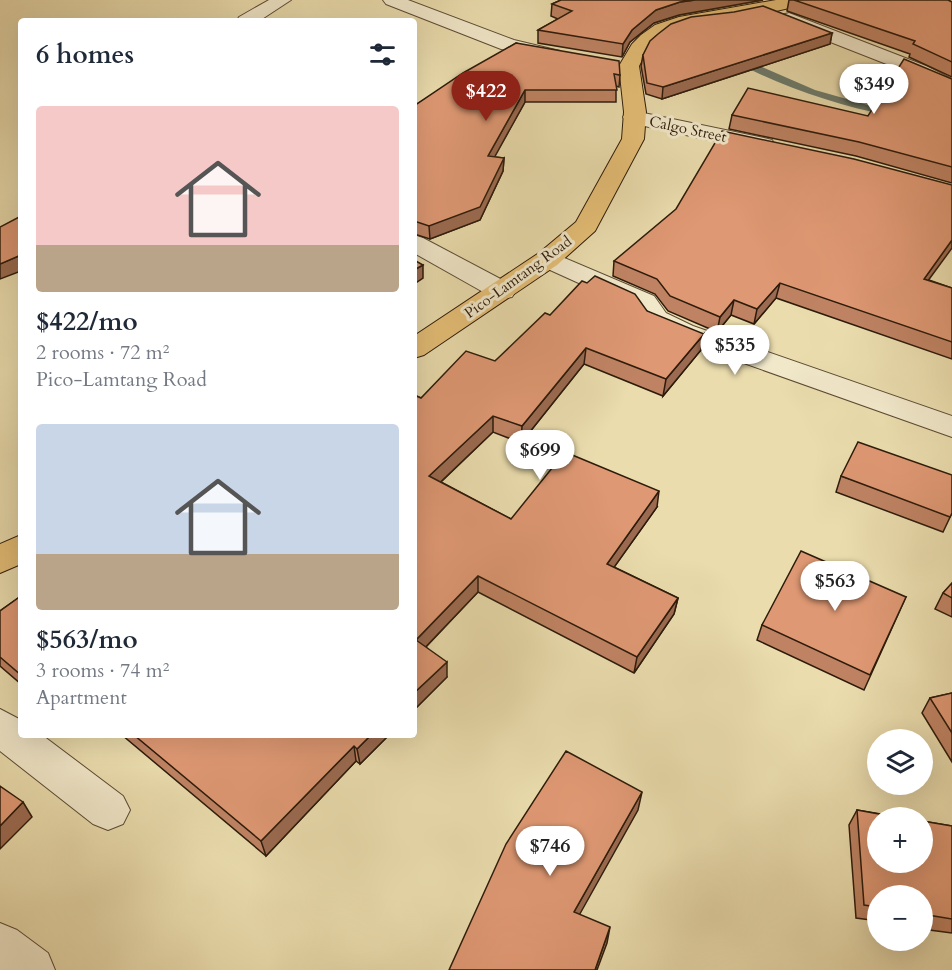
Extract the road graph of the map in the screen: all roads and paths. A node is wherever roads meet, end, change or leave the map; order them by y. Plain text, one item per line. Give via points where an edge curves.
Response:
1 (282, 0) edge
2 (392, 0) edge
3 (801, 0) edge
4 (763, 9) junction
5 (251, 18) edge
6 (574, 58) edge
7 (952, 87) edge
8 (634, 117) junction
9 (785, 150) edge
10 (417, 245) edge
11 (548, 259) junction
12 (502, 291) junction
13 (417, 344) edge
14 (952, 427) edge
15 (18, 550) edge
16 (0, 560) edge
17 (0, 727) edge
18 (108, 810) dead end
19 (0, 946) edge
20 (31, 970) edge

1 - 5 street
2 - 6 street via 508,45
3 - 4 main road, Pico-Lamtang Road
4 - 7 street via 919,70
4 - 8 main road, Pico-Lamtang Road via 686,21 662,29 618,64
8 - 9 street, Calgo Street
8 - 11 main road, Pico-Lamtang Road via 633,139 586,226
10 - 12 street
11 - 12 main road, Pico-Lamtang Road
11 - 14 street via 644,302 656,319 683,332
12 - 13 main road, Pico-Lamtang Road
15 - 16 main road
17 - 18 street
19 - 20 street

